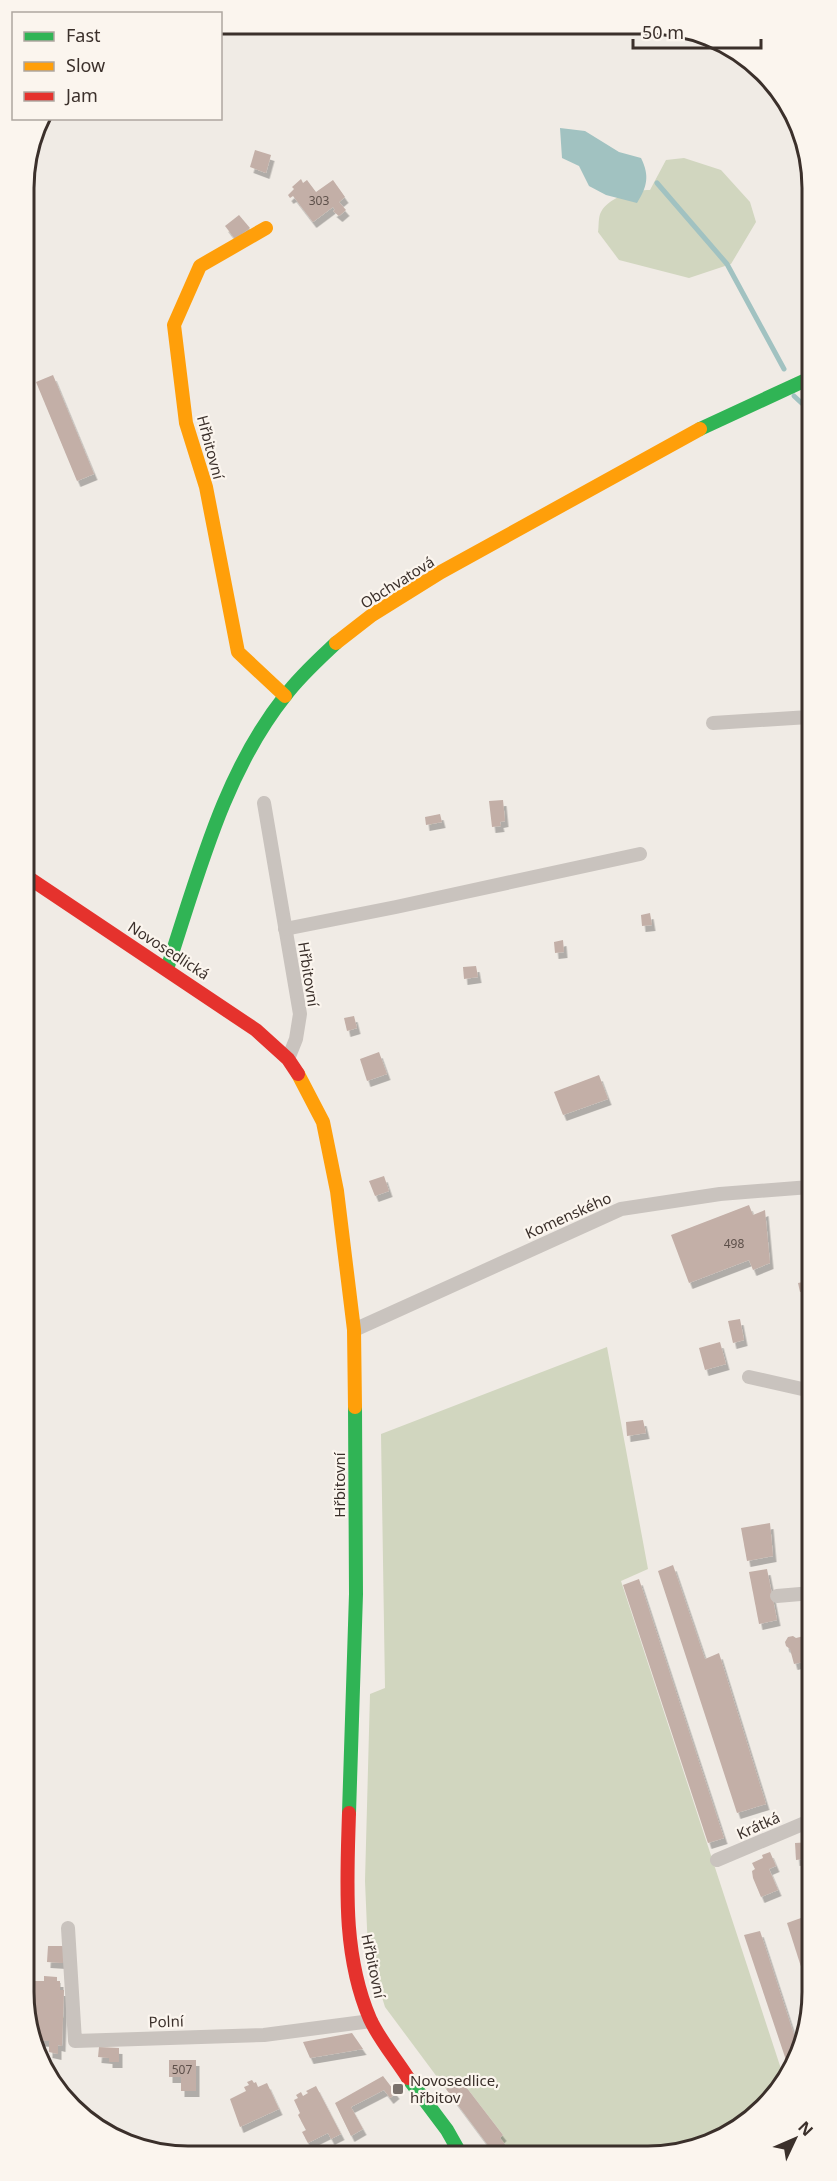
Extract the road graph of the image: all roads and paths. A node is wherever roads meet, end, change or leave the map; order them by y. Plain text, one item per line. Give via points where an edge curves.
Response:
1 (266, 228) dead end
2 (802, 381) edge
3 (285, 696) junction
4 (802, 717) edge
5 (713, 723) dead end
6 (264, 803) dead end
7 (640, 854) dead end
8 (35, 882) edge
9 (285, 929) junction
10 (167, 969) junction
11 (288, 1059) junction
12 (802, 1188) edge
13 (354, 1330) junction
14 (749, 1377) dead end
15 (802, 1389) edge
16 (802, 1594) edge
17 (777, 1596) dead end
18 (802, 1824) edge
19 (717, 1860) dead end
20 (68, 1928) dead end
21 (371, 2021) junction
22 (456, 2146) edge

1 - 3 street, Hřbitovní via 200,266 174,325 186,423 206,488 238,652
2 - 3 street, Obchvatová via 682,438 413,589 321,656
3 - 10 street, Obchvatová via 248,752 228,794
4 - 5 street
6 - 9 street, Hřbitovní
7 - 9 street
8 - 10 street, Novosedlická
9 - 11 street, Hřbitovní via 300,1014
10 - 11 street, Novosedlická via 256,1030
11 - 13 street, Hřbitovní via 323,1122 330,1150
12 - 13 street, Komenského via 720,1194 621,1209
13 - 21 street, Hřbitovní via 356,1593 347,1888 351,1951
14 - 15 street
16 - 17 street
18 - 19 street, Krátká
20 - 21 street, Polní via 75,2041 264,2035
21 - 22 street, Hřbitovní

